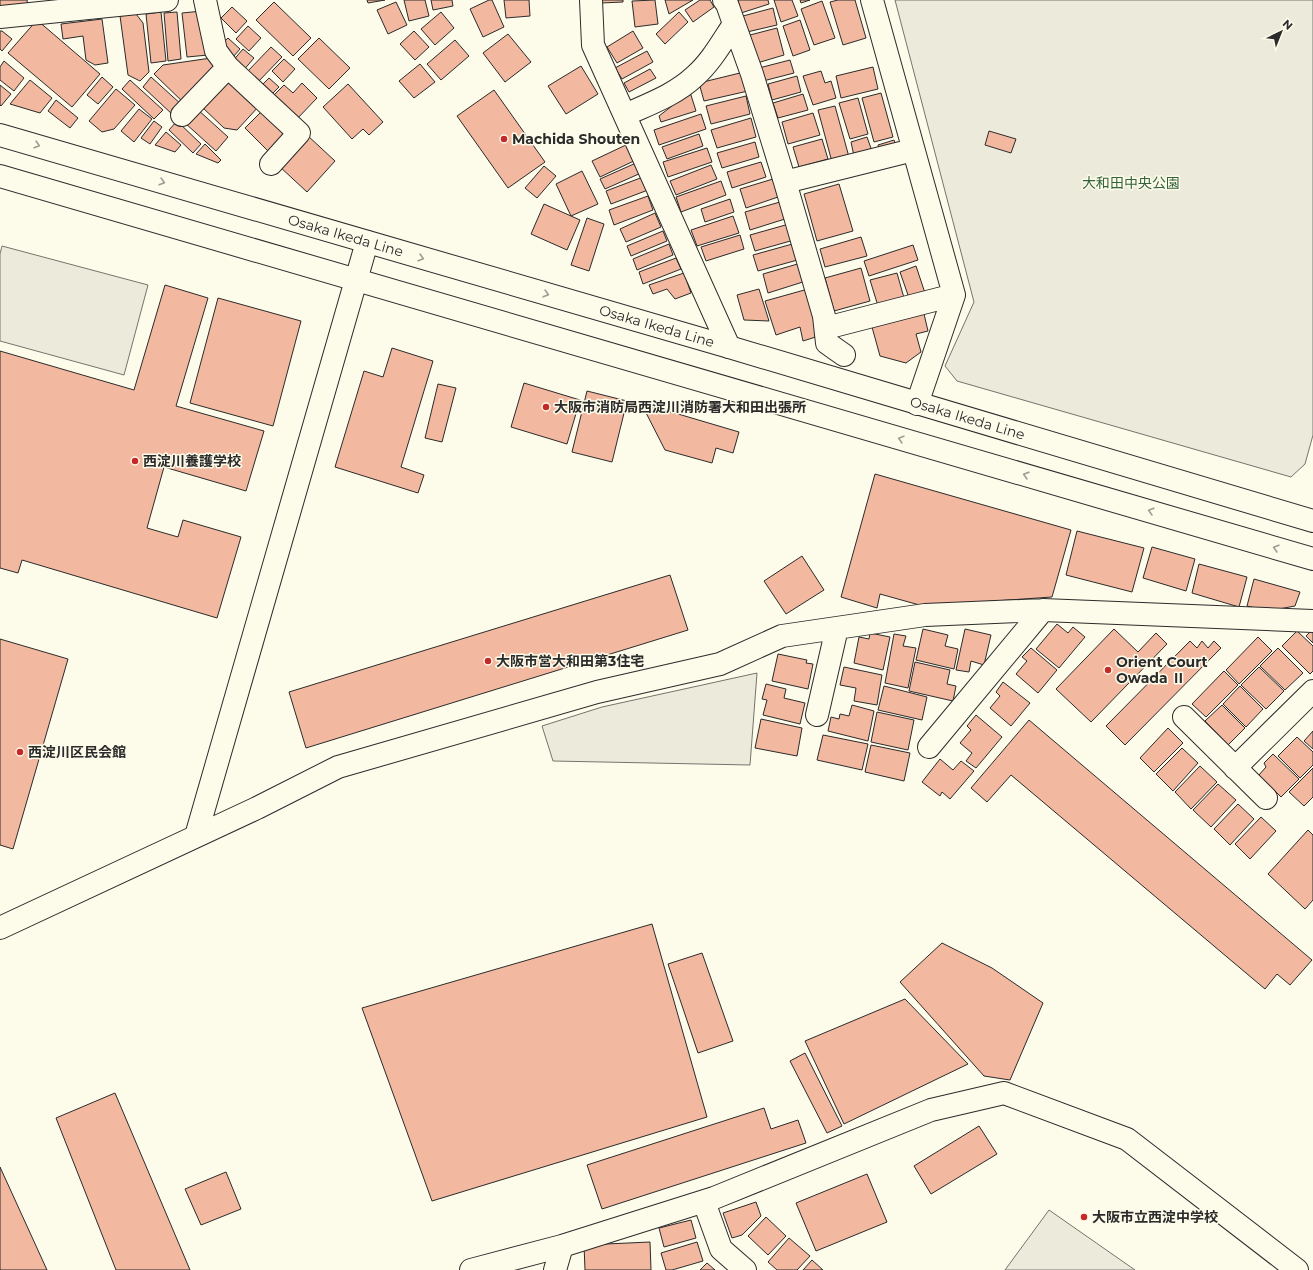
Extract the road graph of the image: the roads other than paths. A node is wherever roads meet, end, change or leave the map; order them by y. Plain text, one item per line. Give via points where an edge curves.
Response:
1 (167, 0) edge
2 (205, 0) edge
3 (591, 0) edge
4 (724, 0) edge
5 (872, 0) edge
6 (123, 2) edge
7 (0, 17) edge
8 (734, 24) junction
9 (228, 67) junction
10 (182, 115) dead end
11 (625, 115) junction
12 (0, 134) edge
13 (913, 150) junction
14 (271, 164) dead end
15 (0, 176) edge
16 (785, 182) junction
17 (367, 242) junction
18 (356, 280) junction
19 (954, 295) junction
20 (826, 328) junction
21 (729, 348) junction
22 (846, 369) junction
23 (917, 404) junction
24 (1313, 519) edge
25 (1313, 559) edge
26 (1044, 610) junction
27 (1313, 621) edge
28 (837, 628) junction
29 (1313, 691) edge
30 (817, 715) dead end
31 (1184, 717) dead end
32 (929, 747) dead end
33 (1235, 768) junction
34 (1266, 798) dead end
35 (196, 836) junction
36 (0, 928) edge
37 (704, 1202) junction
38 (562, 1246) junction
39 (471, 1270) edge
40 (555, 1270) edge
41 (745, 1270) edge
42 (1297, 1270) edge

1 - 6 street
2 - 9 street via 216,51
3 - 11 street via 593,44
4 - 8 street
5 - 13 street
6 - 7 street
8 - 11 street via 695,76 674,92
8 - 16 street
9 - 10 street
9 - 14 street via 298,133
11 - 21 street
12 -> 17 street, Osaka Ikeda Line
13 - 16 street
13 - 19 street
15 - 18 street
16 - 20 street
17 - 18 street
17 -> 21 street, Osaka Ikeda Line
25 -> 18 street
18 - 35 street
19 - 20 street
19 - 23 street
20 - 22 street via 827,343
21 - 22 street, Osaka Ikeda Line
22 - 23 street, Osaka Ikeda Line
23 - 24 street, Osaka Ikeda Line
26 - 27 street
26 - 28 street via 925,615
26 - 32 street
28 - 30 street
28 - 35 street via 782,636 720,664 597,692 338,767
29 - 33 street
31 - 33 street
33 - 34 street
35 - 36 street
37 - 38 street
37 - 41 street via 721,1249
37 - 42 street via 931,1110 1004,1093 1127,1139
38 - 39 street
38 - 40 street

